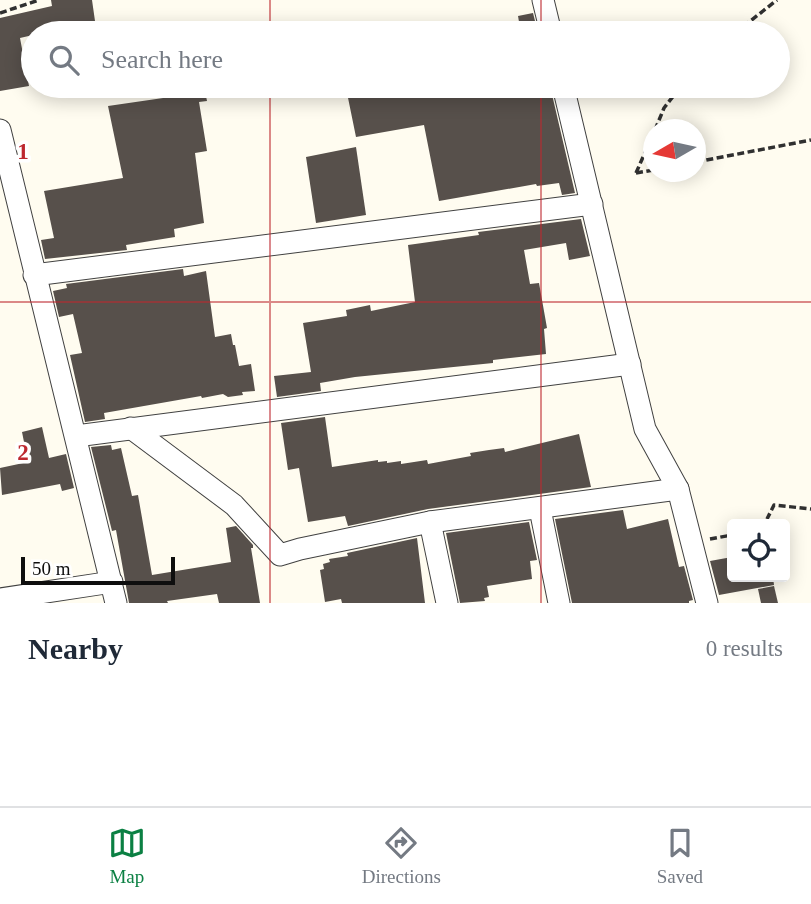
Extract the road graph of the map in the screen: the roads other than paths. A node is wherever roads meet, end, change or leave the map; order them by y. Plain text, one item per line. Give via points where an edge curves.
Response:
1 (543, 0) edge
2 (548, 21) edge
3 (567, 98) edge
4 (0, 130) edge
5 (592, 204) junction
6 (34, 275) junction
7 (630, 364) junction
8 (131, 428) junction
9 (76, 436) junction
10 (678, 489) junction
11 (540, 509) junction
12 (430, 522) junction
13 (114, 593) edge
14 (0, 600) edge
15 (447, 603) edge
16 (559, 603) edge
17 (707, 603) edge

1 - 2 street
3 - 5 street
4 - 6 street
5 - 6 street
5 - 7 street
6 - 9 street
7 - 8 street
7 - 10 street via 645,429
8 - 9 street
8 - 12 street via 234,505 280,555
9 - 13 street
10 - 11 street
10 - 17 street
11 - 12 street
11 - 16 street
12 - 15 street
13 - 14 street

